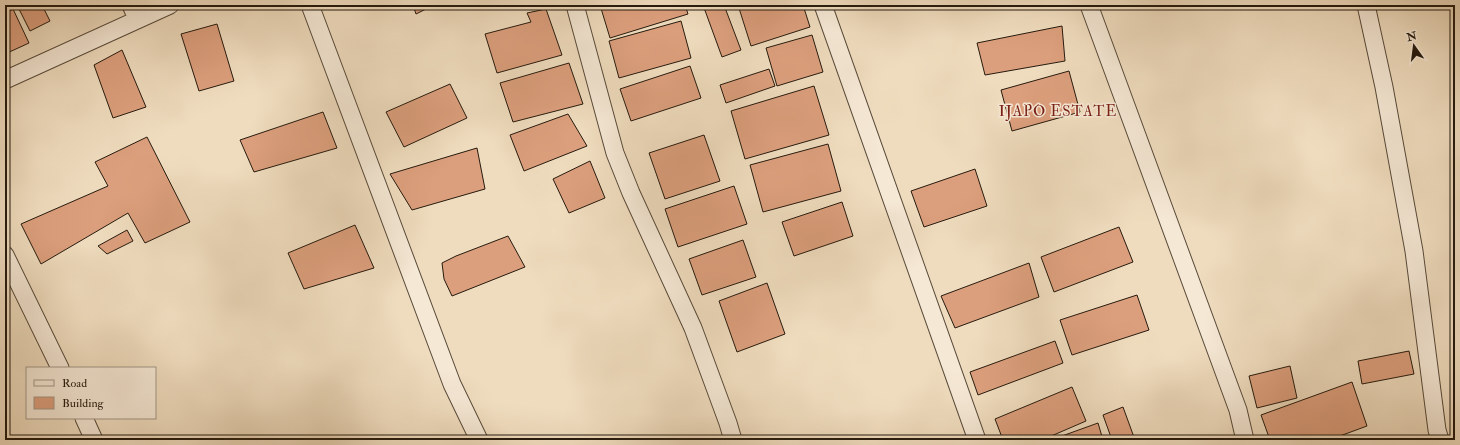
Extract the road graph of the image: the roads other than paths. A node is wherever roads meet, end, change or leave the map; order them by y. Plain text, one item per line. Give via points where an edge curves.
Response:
1 (170, 5) edge
2 (310, 5) edge
3 (575, 5) edge
4 (823, 5) edge
5 (1089, 5) edge
6 (1366, 5) edge
7 (134, 12) edge
8 (5, 80) edge
9 (5, 254) edge
10 (60, 367) edge
11 (84, 419) edge
12 (94, 440) edge
13 (479, 440) edge
14 (733, 440) edge
15 (976, 440) edge
16 (1245, 440) edge
17 (1440, 440) edge

1 - 7 street
2 - 13 street via 452,384
3 - 14 street via 616,153 631,193 692,328
4 - 15 street
5 - 16 street via 1238,410
6 - 17 street via 1384,87 1414,252
7 - 8 street
9 - 10 street
11 - 12 street

